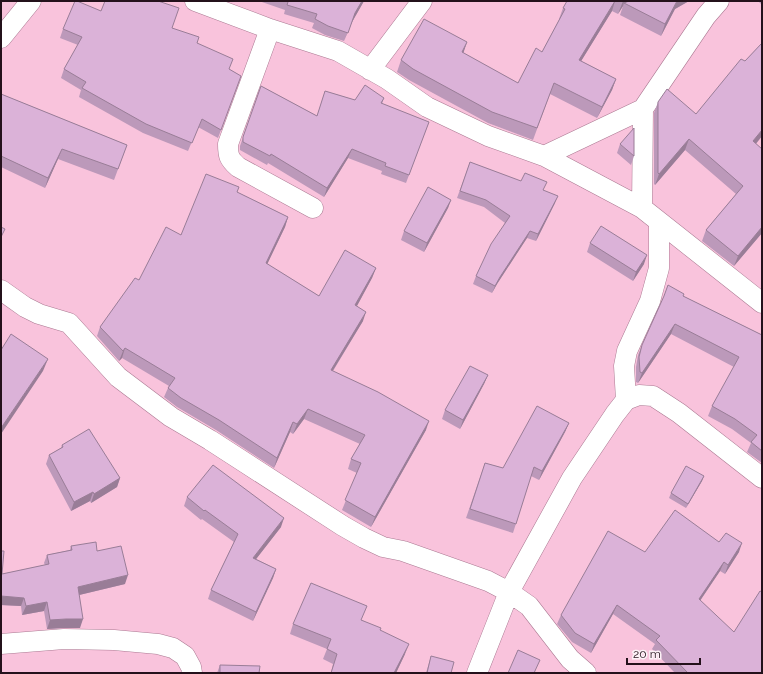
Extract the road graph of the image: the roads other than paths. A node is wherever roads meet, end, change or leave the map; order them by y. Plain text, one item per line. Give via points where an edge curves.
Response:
1 (31, 1) edge
2 (195, 1) edge
3 (422, 1) edge
4 (719, 1) edge
5 (270, 29) junction
6 (1, 38) edge
7 (370, 70) junction
8 (643, 109) junction
9 (544, 156) junction
10 (313, 208) dead end
11 (642, 208) junction
12 (659, 222) junction
13 (1, 290) edge
14 (762, 304) edge
15 (626, 400) junction
16 (762, 478) edge
17 (509, 592) junction
18 (1, 644) edge
19 (192, 673) edge
20 (476, 673) edge
21 (586, 673) edge

1 - 6 street
2 - 5 street
3 - 7 street
4 - 8 street
5 - 7 street via 338,51
5 - 10 street via 228,144 228,153 238,167
7 - 9 street via 427,107 488,136
8 - 9 street
8 - 11 street
9 - 11 street
11 - 12 street
12 - 14 street
12 - 15 street via 659,268 650,301 627,351 624,366
13 - 17 street via 39,314 69,323 118,377 171,417 348,529 383,546 417,556
15 - 16 street via 639,395 653,396 679,413
15 - 17 street via 572,478
17 - 20 street
17 - 21 street via 529,606 570,659
18 - 19 street via 64,638 158,644 173,648 185,656

